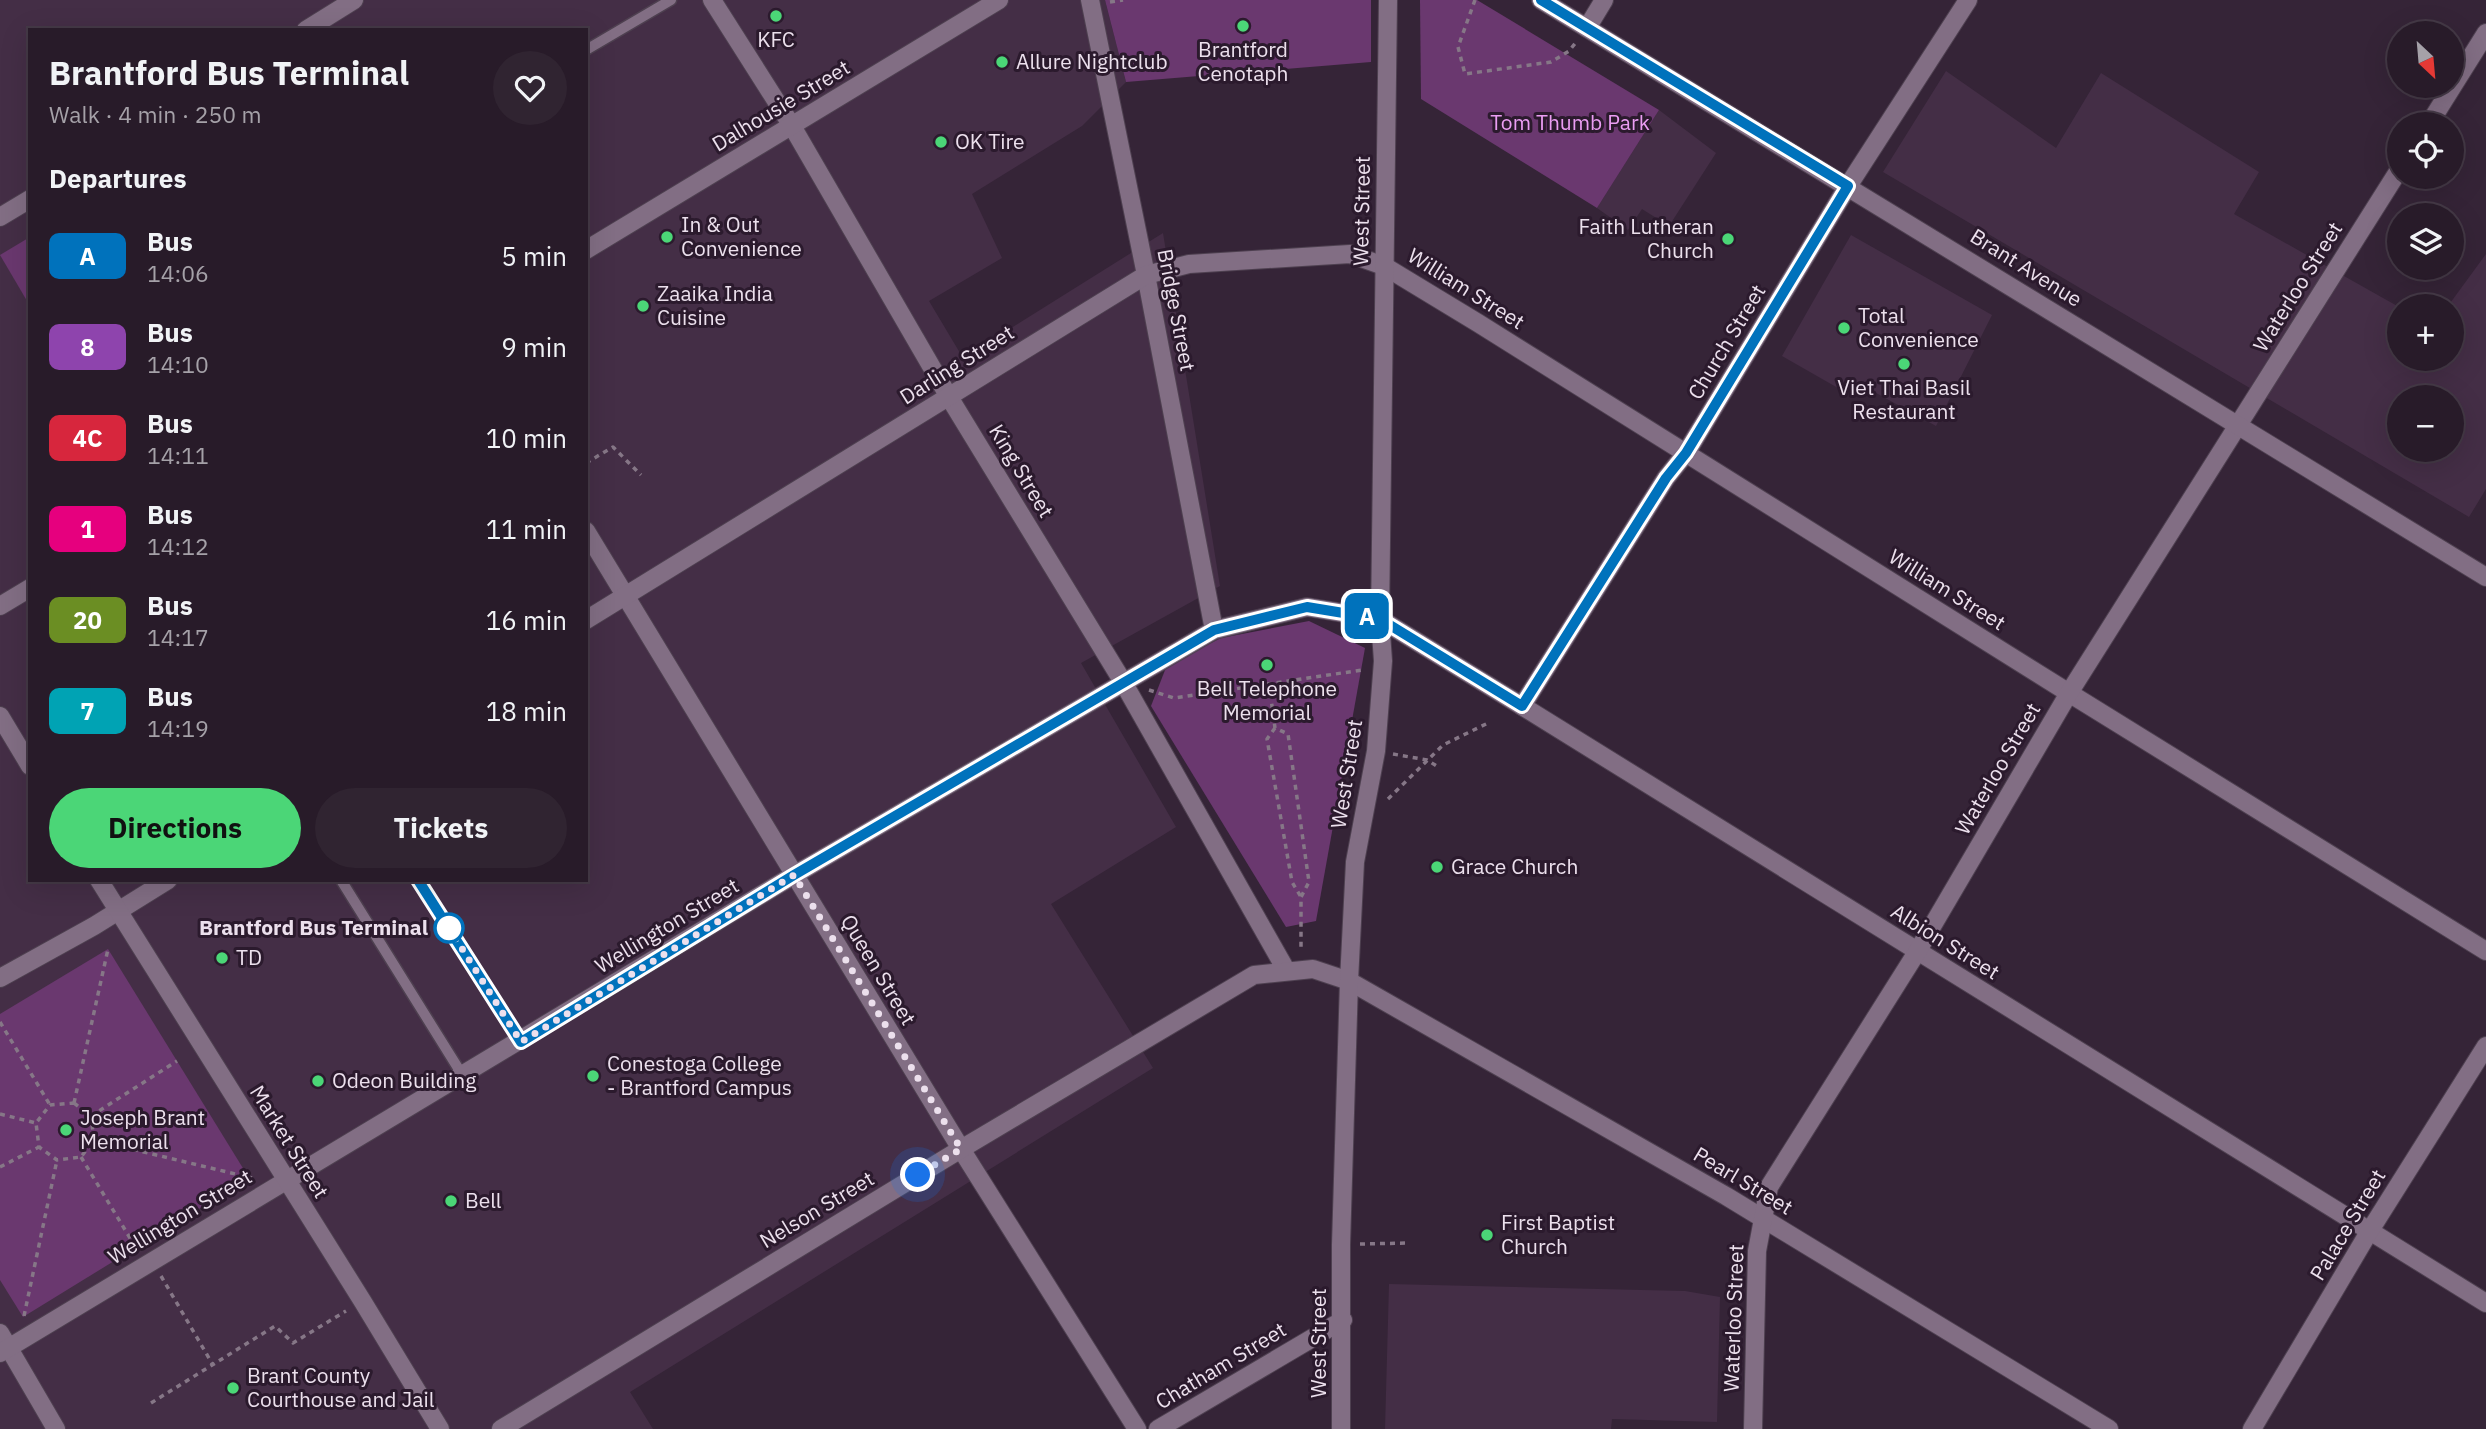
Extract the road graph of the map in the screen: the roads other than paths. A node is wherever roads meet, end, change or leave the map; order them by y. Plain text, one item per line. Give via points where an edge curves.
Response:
1 (354, 0) edge
2 (671, 0) edge
3 (712, 0) edge
4 (999, 0) edge
5 (1090, 0) edge
6 (1388, 0) edge
7 (1541, 0) edge
8 (1604, 0) edge
9 (1968, 0) edge
10 (309, 28) edge
11 (1587, 28) junction
12 (2486, 33) edge
13 (588, 49) edge
14 (2436, 112) edge
15 (792, 127) junction
16 (1848, 186) junction
17 (2387, 189) edge
18 (28, 200) edge
19 (0, 217) edge
20 (588, 249) edge
21 (1384, 266) junction
22 (1146, 275) junction
23 (949, 397) junction
24 (2238, 425) junction
25 (1686, 453) junction
26 (588, 534) edge
27 (2486, 577) edge
28 (28, 589) edge
29 (625, 597) junction
30 (0, 606) edge
31 (588, 619) edge
32 (1380, 619) junction
33 (1214, 630) junction
34 (1123, 682) junction
35 (2069, 693) junction
36 (1522, 706) junction
37 (0, 716) edge
38 (28, 763) edge
39 (794, 875) junction
40 (100, 882) edge
41 (165, 882) edge
42 (342, 882) edge
43 (419, 882) edge
44 (118, 912) junction
45 (2486, 951) edge
46 (1917, 952) junction
47 (1294, 970) junction
48 (0, 978) edge
49 (1349, 981) junction
50 (521, 1042) junction
51 (2486, 1046) edge
52 (463, 1076) junction
53 (961, 1149) junction
54 (286, 1180) junction
55 (1763, 1220) junction
56 (2369, 1232) junction
57 (2486, 1303) edge
58 (1343, 1320) junction
59 (3, 1344) edge
60 (56, 1429) edge
61 (440, 1429) edge
62 (501, 1429) edge
63 (1137, 1429) edge
64 (1158, 1429) edge
65 (1341, 1429) edge
66 (1753, 1429) edge
67 (2109, 1429) edge
68 (2252, 1429) edge

1 - 10 street
2 - 13 lane
3 - 15 street, King Street
4 - 15 street, Dalhousie Street
5 - 22 street, Bridge Street
6 - 21 street, West Street
7 - 11 street, Brant Avenue
8 - 11 street
9 - 16 street, Church Street
11 - 16 street, Brant Avenue
12 - 14 street
15 - 20 street, Dalhousie Street
15 - 23 street, King Street
16 - 24 street, Brant Avenue
16 - 25 street, Church Street
17 - 24 street, Waterloo Street
18 - 19 street
21 - 22 street, Darling Street via 1350,254 1189,264
21 - 25 street, William Street
21 - 32 street, West Street
22 - 23 street, Darling Street
22 - 33 street, Bridge Street
23 - 29 street, Darling Street
23 - 34 street, King Street
24 - 27 street, Brant Avenue
24 - 35 street, Waterloo Street
25 - 35 street, William Street
25 - 36 street, Church Street
26 - 29 street, Queen Street
28 - 30 street
29 - 31 street, Darling Street
29 - 39 street, Queen Street
32 - 33 street, Wellington Street via 1307,607
32 - 36 street, Albion Street
32 - 49 street, West Street via 1383,661 1376,751 1355,862
33 - 34 street, Wellington Street
34 - 39 street, Wellington Street
34 - 47 street, King Street
35 - 45 street, William Street
35 - 46 street, Waterloo Street
36 - 46 street, Albion Street
37 - 38 street
39 - 50 street, Wellington Street
39 - 53 street, Queen Street
40 - 44 street, Market Street
41 - 44 street
42 - 52 lane
43 - 50 lane
44 - 48 street
44 - 54 street, Market Street
46 - 55 street, Waterloo Street via 1769,1187
46 - 56 street, Albion Street
47 - 49 street, Nelson Street via 1314,969
47 - 53 street, Nelson Street via 1254,975
49 - 55 street, Pearl Street
49 - 58 street, West Street
50 - 52 street, Wellington Street
51 - 56 street, Palace Street
52 - 54 street, Wellington Street
53 - 62 street, Nelson Street
53 - 63 street, Queen Street
54 - 59 street, Wellington Street
54 - 61 street, Market Street
55 - 66 street, Waterloo Street via 1757,1251
55 - 67 street, Pearl Street
56 - 57 street, Albion Street
56 - 68 street, Palace Street
58 - 64 street, Chatham Street
58 - 65 street, West Street
59 - 60 street

